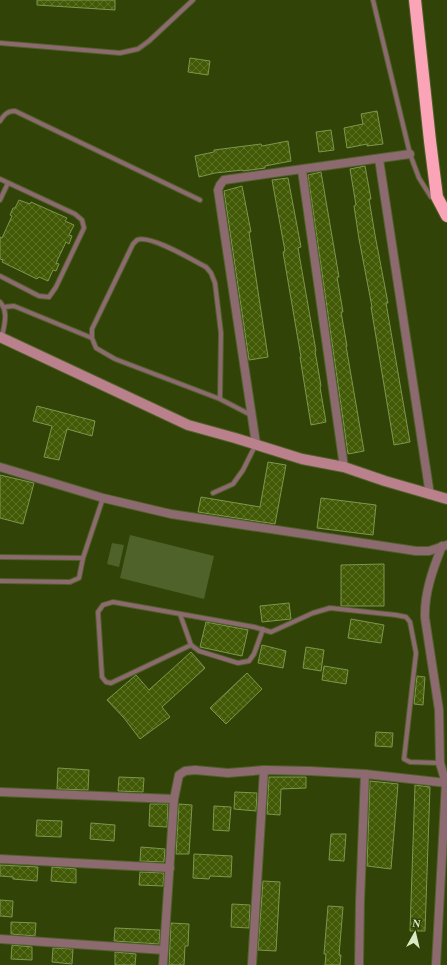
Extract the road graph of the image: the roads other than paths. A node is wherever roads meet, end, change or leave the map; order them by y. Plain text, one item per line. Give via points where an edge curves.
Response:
1 (193, 0) edge
2 (373, 0) edge
3 (415, 0) edge
4 (0, 43) edge
5 (0, 121) edge
6 (410, 154) junction
7 (379, 159) junction
8 (302, 170) junction
9 (0, 179) edge
10 (8, 183) junction
11 (430, 197) dead end
12 (0, 200) edge
13 (200, 200) dead end
14 (447, 216) edge
15 (0, 276) edge
16 (0, 302) edge
17 (4, 307) junction
18 (1, 337) edge
19 (92, 338) junction
20 (220, 399) junction
21 (252, 415) junction
22 (256, 444) junction
23 (0, 467) edge
24 (344, 467) junction
25 (213, 493) dead end
26 (430, 495) junction
27 (102, 498) junction
28 (447, 499) edge
29 (444, 545) edge
30 (0, 557) edge
31 (83, 558) junction
32 (0, 581) edge
33 (180, 614) junction
34 (263, 629) junction
35 (191, 645) junction
36 (440, 764) junction
37 (264, 770) junction
38 (365, 774) junction
39 (446, 783) edge
40 (0, 792) edge
41 (174, 799) junction
42 (0, 859) edge
43 (170, 868) junction
44 (0, 940) edge
45 (164, 950) junction
46 (163, 965) edge
47 (252, 965) edge
48 (359, 965) edge
49 (436, 965) edge

1 - 4 lane via 150,41 138,49 120,53
2 - 6 lane
3 - 14 highway via 437,197
5 - 13 lane via 3,115 15,111
6 - 7 street
6 - 11 lane
7 - 8 street
7 - 26 street
8 - 21 street via 224,180 218,190
8 - 24 street
9 - 10 lane
10 - 12 lane
10 - 15 lane via 75,214 82,220 84,228 49,297 39,296
16 - 17 lane
17 - 18 lane via 6,312
17 - 19 lane via 14,306
18 - 22 street via 188,425
19 - 20 lane via 96,348 115,359
19 - 20 lane via 92,329 133,244 145,239 158,242 206,267 212,274 221,333
20 - 21 lane
21 - 22 street
22 - 24 street via 302,459
22 - 25 lane via 233,484
23 - 27 street
24 - 26 street
26 - 28 street
27 - 29 street via 171,514 416,551 430,551
27 - 31 lane
29 - 36 street via 431,576 424,603 439,710
30 - 31 lane
31 - 32 lane via 79,578 70,582
33 - 34 lane
33 - 35 lane
33 - 35 lane via 113,602 103,605 98,612 102,677 111,683
34 - 35 lane via 249,661 238,662 199,651
34 - 36 lane via 271,632 330,608 406,617 410,622 416,653 404,759 410,762
36 - 39 street
37 - 38 street
37 - 41 street via 228,773 185,771 179,775
37 - 47 street
38 - 39 street
38 - 48 street
39 - 49 street
40 - 41 street
41 - 43 street
42 - 43 street
43 - 45 street
44 - 45 street
45 - 46 street

